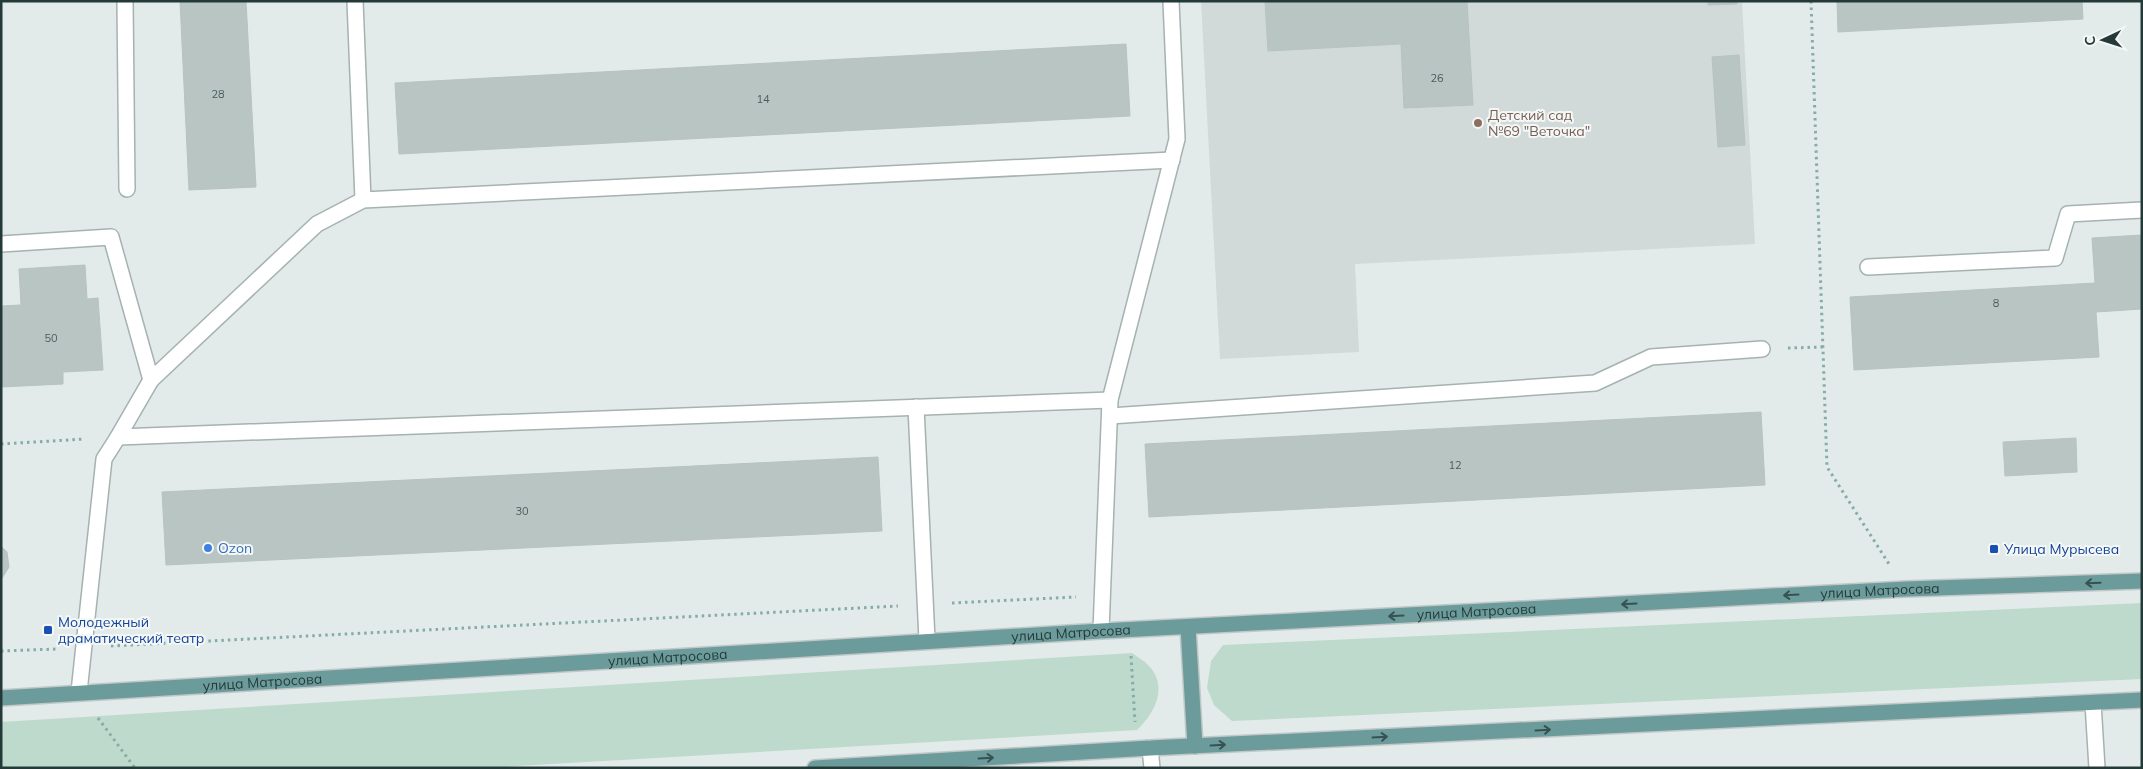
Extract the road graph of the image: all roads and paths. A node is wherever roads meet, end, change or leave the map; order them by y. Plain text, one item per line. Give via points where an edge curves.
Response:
1 (124, 1) edge
2 (355, 1) edge
3 (1171, 1) edge
4 (1811, 1) edge
5 (1172, 160) junction
6 (127, 189) dead end
7 (363, 200) junction
8 (2142, 210) edge
9 (1, 244) edge
10 (1868, 267) dead end
11 (1823, 347) junction
12 (1762, 349) joint
13 (151, 380) junction
14 (1110, 400) junction
15 (916, 407) junction
16 (1110, 416) junction
17 (118, 437) junction
18 (1, 444) edge
19 (2142, 581) edge
20 (1906, 589) junction
21 (1102, 596) junction
22 (926, 605) junction
23 (1188, 627) junction
24 (1129, 630) junction
25 (1101, 631) junction
26 (927, 640) junction
27 (84, 648) junction
28 (1, 651) edge
29 (79, 692) junction
30 (1, 698) edge
31 (2142, 700) edge
32 (2093, 703) junction
33 (1195, 746) junction
34 (1144, 749) junction
35 (135, 768) edge
36 (815, 768) edge
37 (1152, 768) edge
38 (2097, 768) edge

1 - 6 street
2 - 7 street
3 - 5 street via 1177,139
4 - 11 path
5 - 7 street
5 - 14 street
7 - 13 street via 317,224
8 - 10 street via 2068,214 2055,258
9 - 13 street via 111,237
11 - 12 path
11 - 20 path via 1827,468
12 - 16 street via 1651,357 1595,383
13 - 17 street
14 - 15 street
14 - 16 street
15 - 17 street
15 - 22 street
16 - 21 street
17 - 18 path
17 - 27 street via 104,459
19 -> 20 main road, улица Матросова
20 -> 23 main road, улица Матросова
21 - 22 path
21 - 25 street
22 - 26 street
22 - 27 path
23 - 24 main road, улица Матросова
23 - 33 main road
24 - 25 main road, улица Матросова
24 - 34 path
25 - 26 main road, улица Матросова
26 - 29 main road, улица Матросова
27 - 28 path
27 - 29 street
29 - 30 main road, улица Матросова
29 - 35 path
31 - 32 main road
33 -> 32 main road
32 - 38 street
33 - 34 main road
36 -> 34 main road
34 - 37 street

